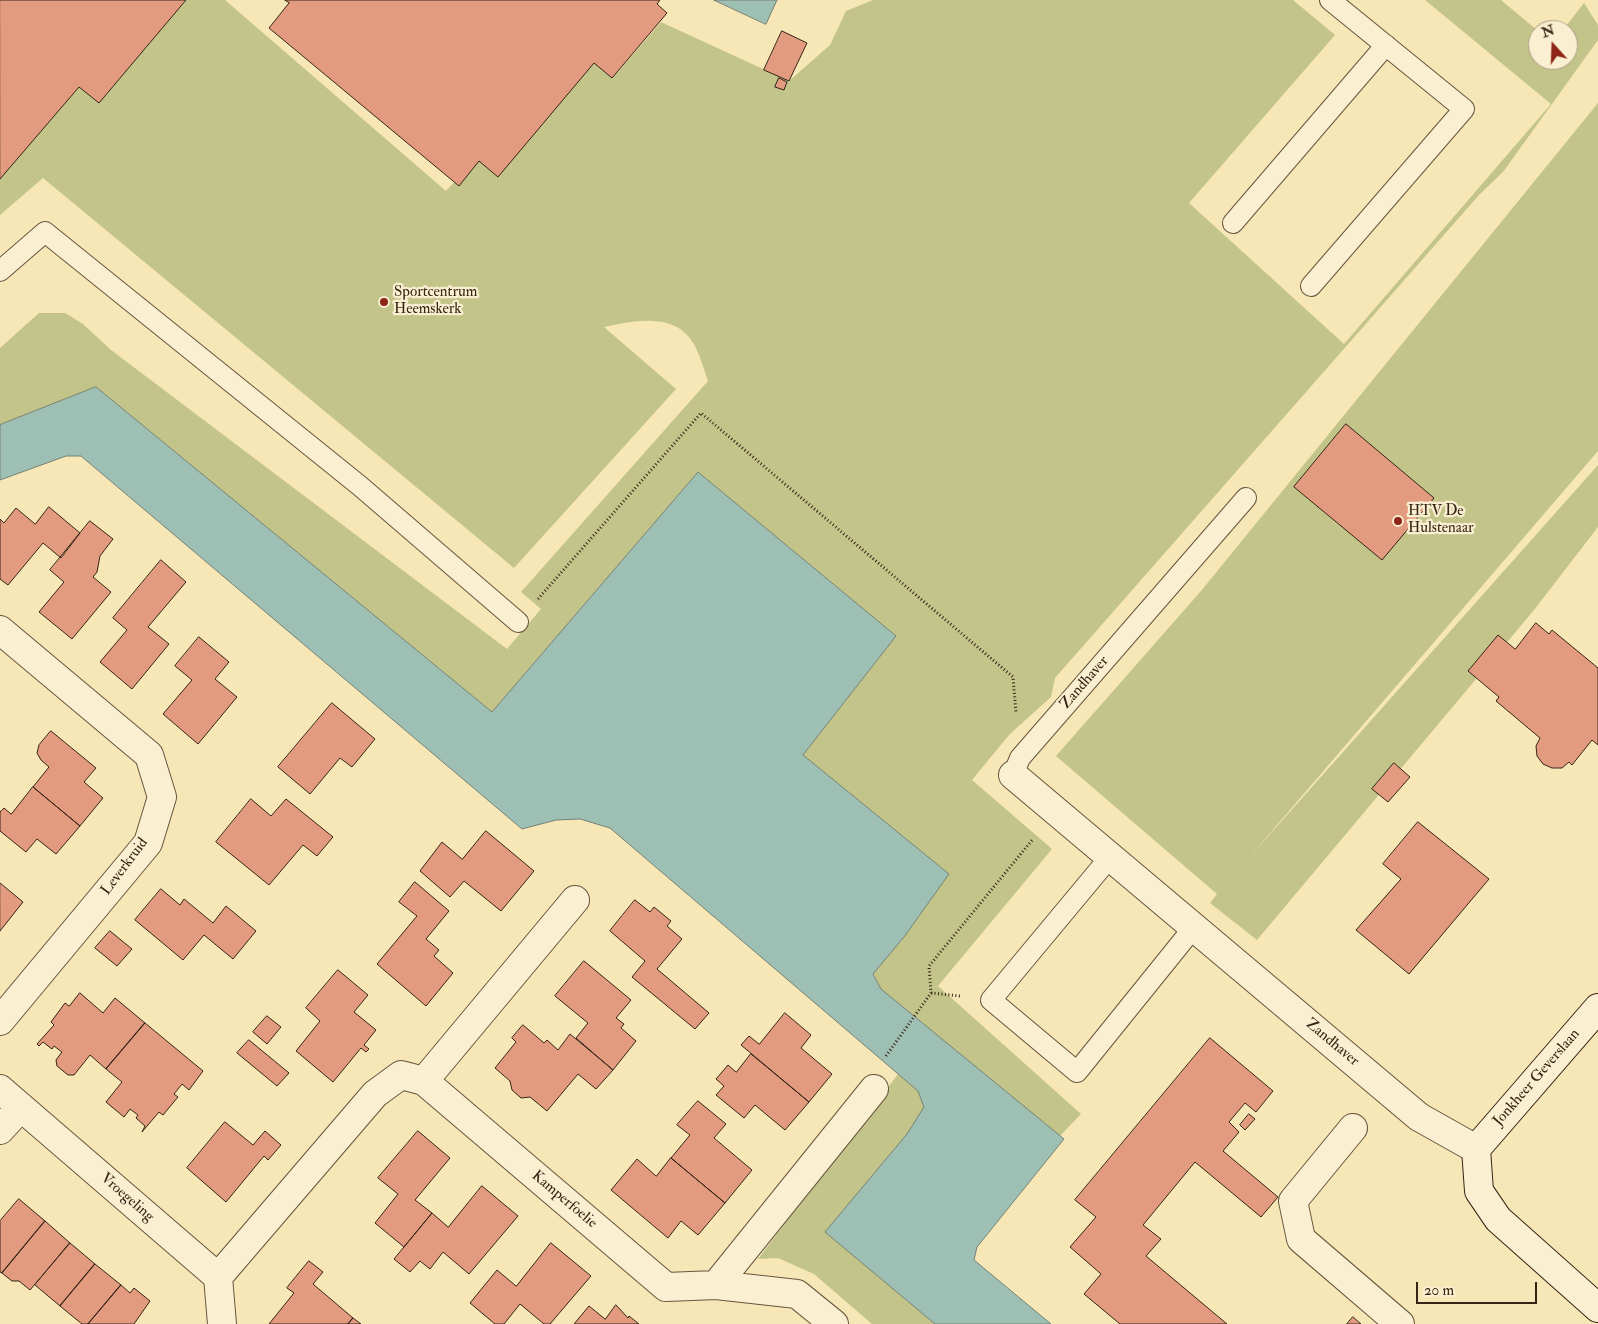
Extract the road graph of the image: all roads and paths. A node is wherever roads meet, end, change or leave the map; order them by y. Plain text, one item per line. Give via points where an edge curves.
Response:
1 (1330, 0) edge
2 (1386, 46) junction
3 (1233, 223) dead end
4 (0, 271) edge
5 (1311, 286) dead end
6 (1246, 498) dead end
7 (518, 622) joint
8 (0, 630) edge
9 (1016, 766) junction
10 (1056, 812) junction
11 (1110, 857) junction
12 (575, 900) dead end
13 (1194, 927) junction
14 (1598, 1008) edge
15 (0, 1021) edge
16 (877, 1076) joint
17 (424, 1080) junction
18 (0, 1089) edge
19 (21, 1107) junction
20 (1353, 1128) dead end
21 (0, 1130) edge
22 (1476, 1148) junction
23 (218, 1277) junction
24 (716, 1285) junction
25 (1598, 1308) edge
26 (222, 1324) edge
27 (834, 1324) edge
28 (1400, 1324) edge

1 - 2 lane
2 - 3 lane
2 - 5 lane via 1464,109
4 - 7 lane via 45,232 360,486
6 - 9 lane, Zandhaver
7 - 9 path via 701,413 1013,677
8 - 15 street, Leverkruid via 149,756 162,797 148,843
9 - 10 street, Zandhaver
10 - 11 street, Zandhaver
10 - 16 path via 929,966 931,993
11 - 13 street, Zandhaver
11 - 13 lane via 991,1000 1077,1072
12 - 17 street
13 - 22 street, Zandhaver via 1419,1117
14 - 22 street, Jonkheer Geverslaan
16 - 24 street
17 - 23 street via 401,1075 375,1094
17 - 24 street, Kamperfoelie via 666,1287
18 - 19 street, Vroegeling
19 - 21 street
19 - 23 street, Vroegeling
20 - 28 street via 1294,1201 1301,1239
22 - 25 street via 1479,1191 1498,1219
23 - 26 street
24 - 27 street, Kamperfoelie via 797,1294

